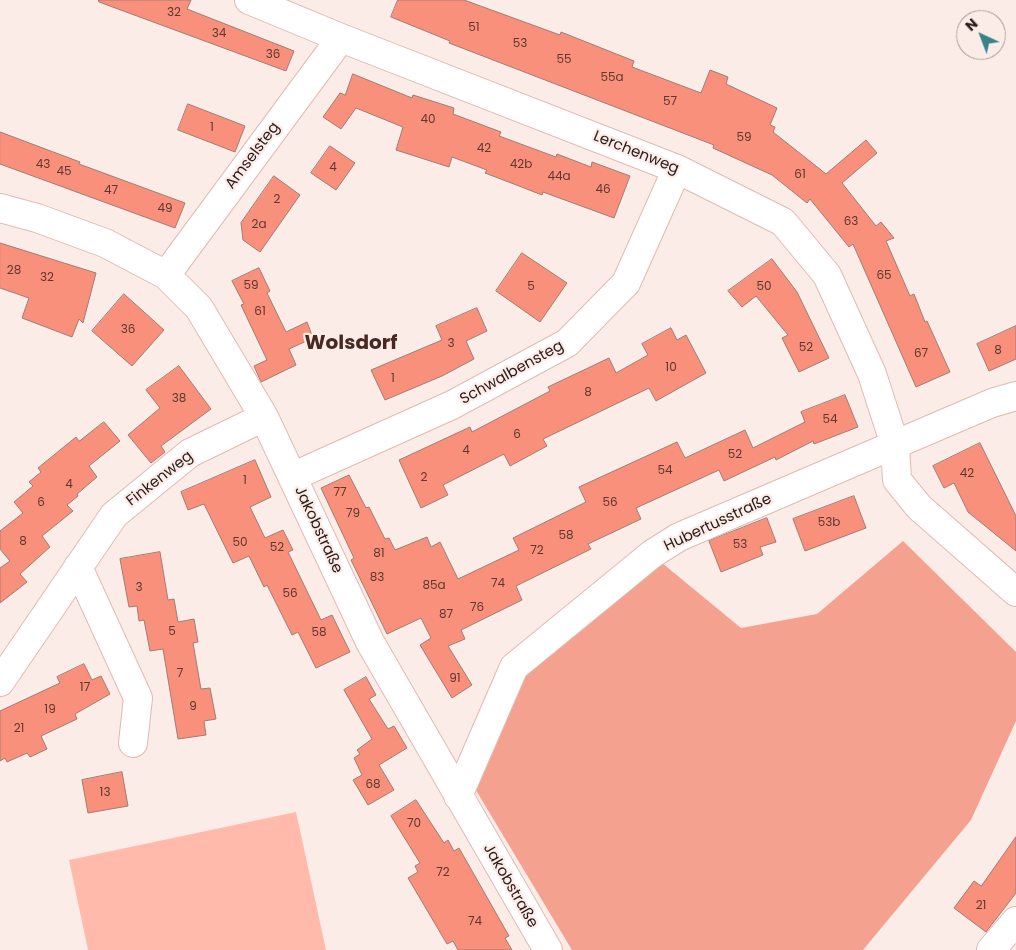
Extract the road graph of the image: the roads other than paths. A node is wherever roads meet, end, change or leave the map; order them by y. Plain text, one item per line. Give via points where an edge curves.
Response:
1 (250, 0) edge
2 (341, 38) junction
3 (676, 169) junction
4 (0, 208) edge
5 (166, 275) junction
6 (1016, 396) edge
7 (264, 417) junction
8 (895, 445) junction
9 (294, 476) junction
10 (78, 567) junction
11 (1016, 592) edge
12 (0, 682) edge
13 (133, 743) dead end
14 (458, 796) junction
15 (1016, 922) edge
16 (548, 950) edge
17 (991, 950) edge

1 - 2 street, Lerchenweg
2 - 3 street, Lerchenweg
2 - 5 street, Amselsteg
3 - 8 street, Lerchenweg via 783,222 827,276 872,374
3 - 9 street, Schwalbensteg via 626,282 567,343 452,406
4 - 5 street, Jakobstraße via 105,243
5 - 7 street, Jakobstraße via 199,308
6 - 8 street, Hubertusstraße via 992,403
7 - 9 street, Jakobstraße
7 - 10 street, Finkenweg via 190,453 136,496 114,515
8 - 11 street via 896,480 919,507
8 - 14 street, Hubertusstraße via 679,537 652,554 514,667
9 - 14 street, Jakobstraße via 370,642
10 - 12 street, Finkenweg
10 - 13 street via 138,698
14 - 16 street, Jakobstraße
15 - 17 street

